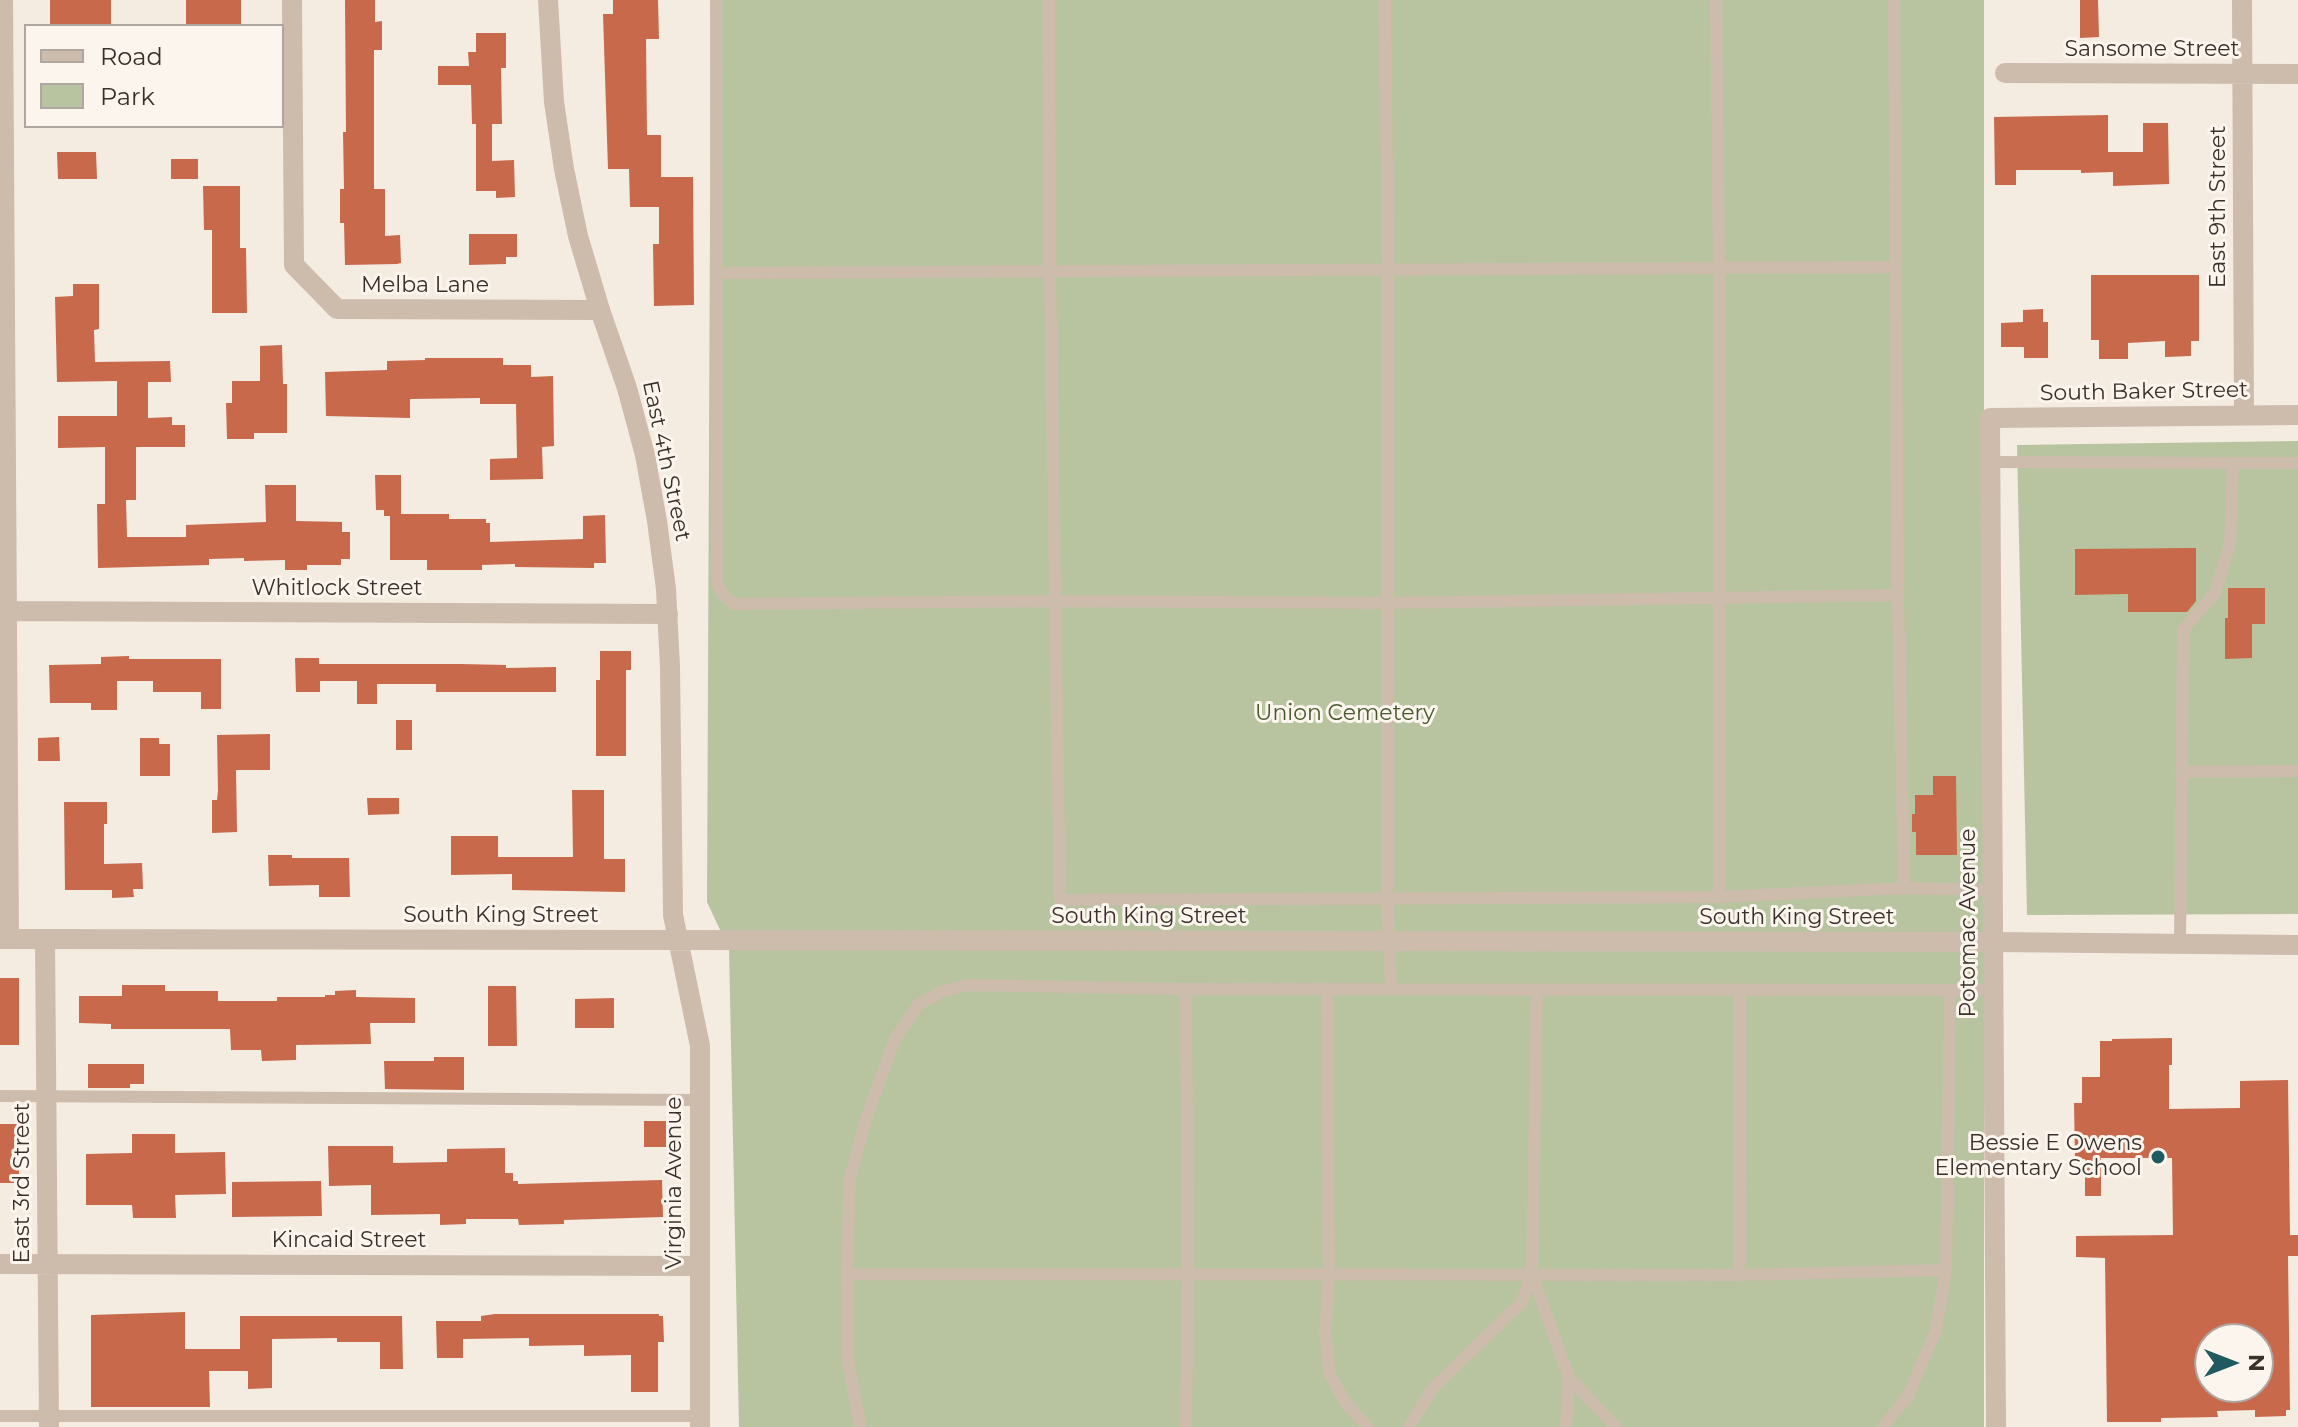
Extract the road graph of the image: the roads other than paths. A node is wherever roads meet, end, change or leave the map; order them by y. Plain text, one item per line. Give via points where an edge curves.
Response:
1 (3, 0) edge
2 (292, 0) edge
3 (548, 0) edge
4 (716, 0) edge
5 (1049, 0) edge
6 (1385, 0) edge
7 (1716, 0) edge
8 (1894, 0) edge
9 (2242, 0) edge
10 (2005, 73) dead end
11 (2243, 74) junction
12 (2298, 74) edge
13 (2, 89) edge
14 (1895, 267) junction
15 (1388, 268) junction
16 (1719, 268) junction
17 (717, 273) junction
18 (1050, 273) junction
19 (600, 310) junction
20 (2, 373) edge
21 (2244, 415) junction
22 (2298, 415) edge
23 (1990, 418) joint
24 (1991, 462) junction
25 (2233, 463) junction
26 (2298, 463) edge
27 (1898, 595) junction
28 (1718, 596) junction
29 (1054, 601) junction
30 (1389, 603) junction
31 (6, 611) junction
32 (668, 614) junction
33 (3, 657) edge
34 (2298, 771) edge
35 (2181, 772) junction
36 (1904, 888) junction
37 (1993, 890) junction
38 (1387, 897) junction
39 (1719, 897) junction
40 (4, 939) edge
41 (45, 939) junction
42 (679, 941) junction
43 (1389, 941) junction
44 (1993, 942) junction
45 (2180, 944) junction
46 (2298, 945) edge
47 (1186, 989) junction
48 (1327, 989) junction
49 (1391, 989) junction
50 (1537, 989) junction
51 (1740, 989) junction
52 (1950, 990) junction
53 (1994, 990) junction
54 (0, 1096) edge
55 (46, 1097) junction
56 (699, 1100) junction
57 (0, 1264) edge
58 (48, 1264) junction
59 (699, 1266) junction
60 (1946, 1270) junction
61 (847, 1274) junction
62 (1532, 1274) junction
63 (1188, 1275) junction
64 (1329, 1275) junction
65 (1739, 1275) junction
66 (1569, 1378) junction
67 (0, 1416) edge
68 (49, 1422) edge
69 (700, 1422) edge
70 (860, 1427) edge
71 (1186, 1427) edge
72 (1367, 1427) edge
73 (1409, 1427) edge
74 (1566, 1427) edge
75 (1616, 1427) edge
76 (1883, 1427) edge
77 (1998, 1427) edge

1 - 13 street
2 - 19 street, Melba Lane via 294,265 337,309
3 - 19 street, East 4th Street via 564,169
4 - 17 lane
5 - 18 lane
6 - 15 lane
7 - 16 lane
8 - 14 lane
9 - 11 street, East 9th Street
10 - 11 street, Sansome Street
11 - 12 street, Sansome Street
11 - 21 street, East 9th Street
13 - 20 street
14 - 16 lane
14 - 27 lane
15 - 16 lane
15 - 18 lane
15 - 30 lane
16 - 28 lane
17 - 18 lane
17 - 29 lane via 717,583 723,595 734,604
18 - 29 lane
19 - 32 street, East 4th Street via 645,455
20 - 31 street
21 - 22 street, South Baker Street
21 - 23 street, South Baker Street
23 - 24 street, Potomac Avenue
24 - 25 lane
24 - 37 street, Potomac Avenue
25 - 26 lane
25 - 35 lane via 2230,544 2223,568 2215,593 2183,630
27 - 28 lane
27 - 36 lane
28 - 30 lane
28 - 39 lane
29 - 30 lane
29 - 38 lane via 1060,900
30 - 38 lane
31 - 32 street, Whitlock Street
31 - 33 street
32 - 42 street, East 4th Street via 673,915
33 - 40 street
34 - 35 lane
35 - 45 lane
36 - 37 lane
36 - 39 lane
37 - 44 street, Potomac Avenue
38 - 39 lane
38 - 43 lane
40 - 41 street, South King Street
41 - 42 street, South King Street
41 - 55 street, East 3rd Street
42 - 43 street, South King Street
42 - 56 street, Virginia Avenue via 700,1046
43 - 44 street, South King Street
43 - 49 lane
44 - 45 street, South King Street
44 - 53 street, Potomac Avenue
45 - 46 street, South King Street
47 - 48 lane
47 - 61 lane via 967,985 919,1004 895,1039 854,1162
47 - 63 lane
48 - 49 lane
48 - 64 lane
49 - 50 lane
50 - 51 lane
50 - 62 lane
51 - 52 lane
51 - 65 lane
52 - 53 lane
52 - 60 lane
53 - 77 street, Potomac Avenue
54 - 55 lane
55 - 56 lane
55 - 58 street, East 3rd Street
56 - 59 street, Virginia Avenue
57 - 58 street, Kincaid Street
58 - 59 street, Kincaid Street
58 - 68 street, East 3rd Street
59 - 69 street, Virginia Avenue
60 - 65 lane
60 - 76 lane via 1936,1330 1908,1396
61 - 63 lane
61 - 70 lane via 848,1358
62 - 64 lane
62 - 65 lane
62 - 66 lane
62 - 73 lane via 1522,1302 1432,1389
63 - 64 lane
63 - 71 lane
64 - 72 lane via 1325,1333 1330,1375
66 - 74 lane
66 - 75 lane
67 - 68 lane
68 - 69 lane

